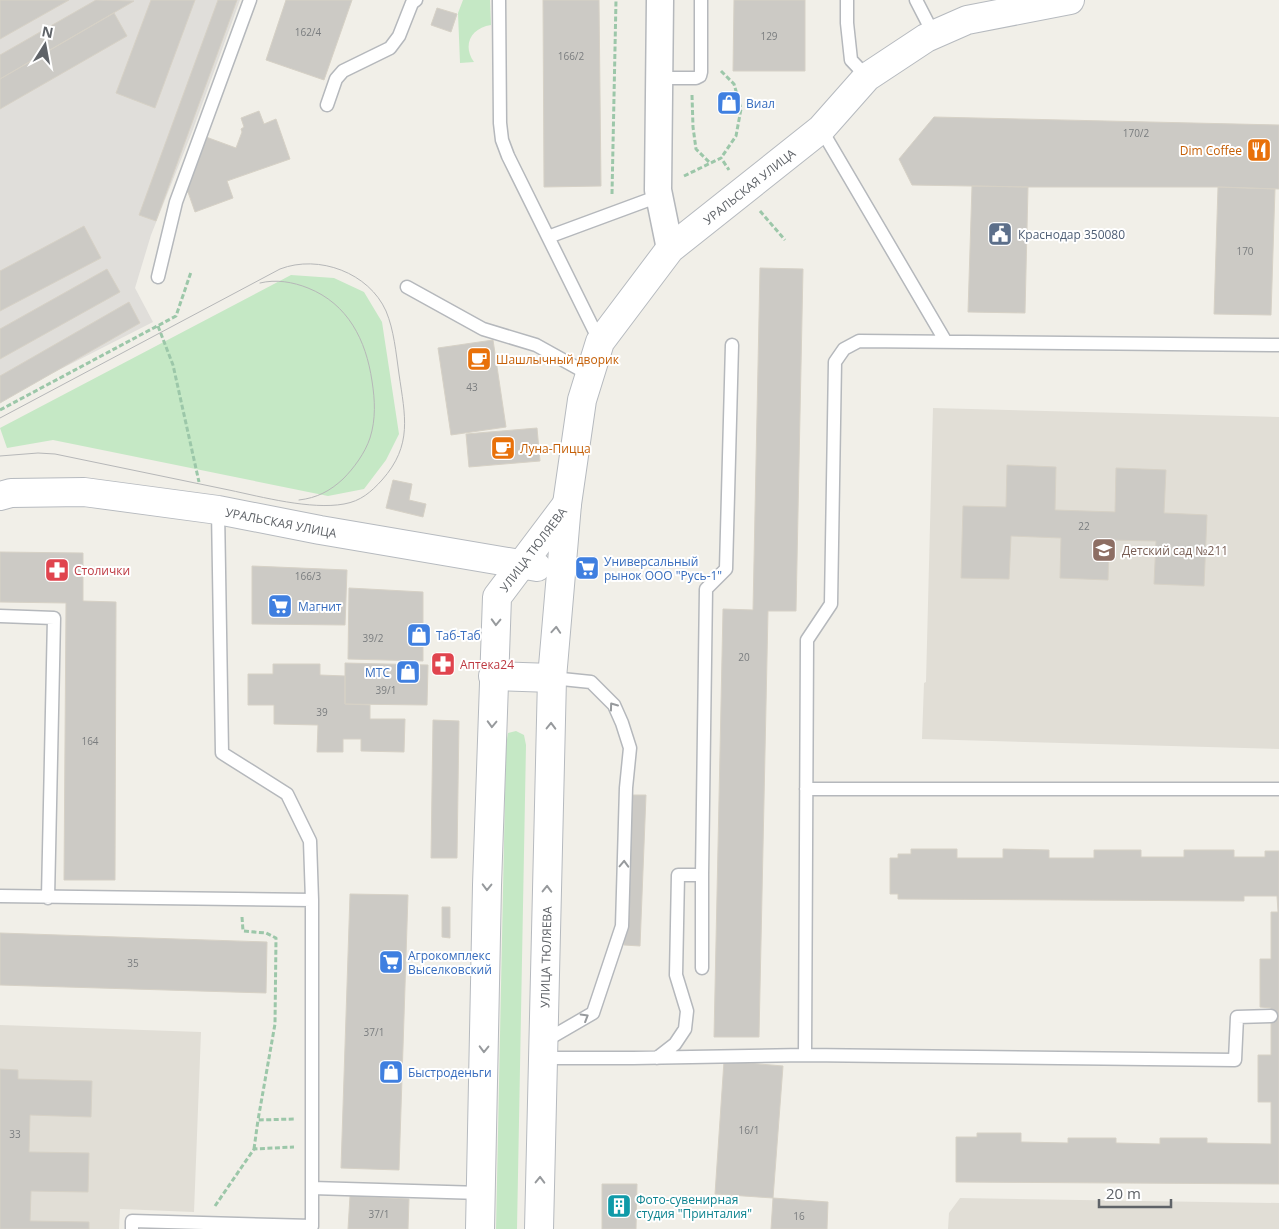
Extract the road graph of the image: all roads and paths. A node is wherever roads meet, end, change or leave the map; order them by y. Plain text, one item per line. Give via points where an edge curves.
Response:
1 (250, 0) edge
2 (416, 0) edge
3 (499, 0) edge
4 (616, 0) edge
5 (660, 0) edge
6 (701, 0) edge
7 (846, 0) edge
8 (916, 0) edge
9 (1070, 0) edge
10 (934, 35) junction
11 (721, 64) dead end
12 (867, 77) junction
13 (659, 78) junction
14 (692, 78) junction
15 (327, 105) dead end
16 (821, 129) junction
17 (721, 158) dead end
18 (710, 163) dead end
19 (620, 195) dead end
20 (659, 196) junction
21 (548, 237) junction
22 (670, 249) junction
23 (191, 272) dead end
24 (158, 276) dead end
25 (407, 287) dead end
26 (158, 326) junction
27 (600, 342) junction
28 (946, 342) junction
29 (732, 344) dead end
30 (1279, 345) edge
31 (590, 375) junction
32 (0, 410) edge
33 (199, 485) dead end
34 (0, 496) edge
35 (567, 504) junction
36 (218, 510) junction
37 (522, 564) junction
38 (561, 571) junction
39 (0, 616) edge
40 (493, 676) junction
41 (552, 678) junction
42 (1279, 788) edge
43 (806, 789) junction
44 (702, 875) junction
45 (0, 896) edge
46 (48, 898) junction
47 (240, 899) junction
48 (312, 900) junction
49 (702, 968) dead end
50 (1271, 1016) dead end
51 (543, 1050) junction
52 (805, 1055) junction
53 (657, 1058) junction
54 (312, 1118) junction
55 (258, 1120) junction
56 (312, 1146) junction
57 (254, 1149) junction
58 (312, 1188) junction
59 (481, 1192) junction
60 (204, 1223) junction
61 (132, 1229) edge
62 (480, 1229) edge
63 (539, 1229) edge

1 - 24 lane via 176,202
2 - 15 lane via 412,2 396,42 390,48 342,70
3 - 21 lane via 502,140
4 - 19 path via 612,197
5 - 13 street
6 - 14 lane via 701,72 700,76
7 - 12 lane via 851,60
8 - 10 lane
9 - 10 main road, УРАЛЬСКАЯ УЛИЦА via 967,20
10 - 12 main road, УРАЛЬСКАЯ УЛИЦА
11 - 17 path via 721,73 734,84 741,109 736,136
12 - 16 main road, УРАЛЬСКАЯ УЛИЦА
13 - 14 lane
13 - 20 street
14 - 18 path via 696,149
16 - 22 main road, УРАЛЬСКАЯ УЛИЦА
16 - 28 lane
20 - 21 lane
20 - 22 street
21 - 27 lane
22 - 27 main road, УРАЛЬСКАЯ УЛИЦА
23 - 26 path via 176,316
25 - 31 lane via 483,329 536,345
26 - 32 path
26 - 33 path via 172,365
27 - 31 main road, УРАЛЬСКАЯ УЛИЦА
28 - 30 lane
28 - 43 lane via 859,341 844,349 835,362 832,604 807,640
29 - 44 lane via 726,569 706,589
31 - 35 main road, УРАЛЬСКАЯ УЛИЦА via 582,400
34 - 36 main road, УРАЛЬСКАЯ УЛИЦА via 84,492
35 - 37 main road, УЛИЦА ТЮЛЯЕВА
35 - 38 main road, УЛИЦА ТЮЛЯЕВА
36 - 37 main road, УРАЛЬСКАЯ УЛИЦА
36 - 48 lane via 222,753 287,794 310,841
37 - 38 main road, УРАЛЬСКАЯ УЛИЦА
37 -> 40 main road, УЛИЦА ТЮЛЯЕВА via 496,597
41 -> 38 main road, УЛИЦА ТЮЛЯЕВА
39 - 46 lane via 54,618
40 - 41 main road
40 -> 59 main road, УЛИЦА ТЮЛЯЕВА
51 -> 41 main road, УЛИЦА ТЮЛЯЕВА
51 -> 41 lane via 592,1013 622,926 630,748 614,705 591,682
42 - 43 lane
43 - 52 lane
44 - 49 lane
44 - 53 lane via 678,875 676,975 687,1011 685,1029 675,1044
45 - 46 lane
46 - 47 lane
47 - 48 lane
47 - 55 path via 244,931 266,933 276,938 274,1024
48 - 54 lane
50 - 52 lane via 1237,1016 1235,1060
51 - 53 lane
63 -> 51 main road, УЛИЦА ТЮЛЯЕВА
52 - 53 lane
54 - 55 path
54 - 56 lane
55 - 57 path
56 - 57 path
56 - 58 lane
57 - 60 path
58 - 59 lane
58 - 60 lane via 312,1226
59 - 62 main road, УЛИЦА ТЮЛЯЕВА
60 - 61 lane via 132,1221

